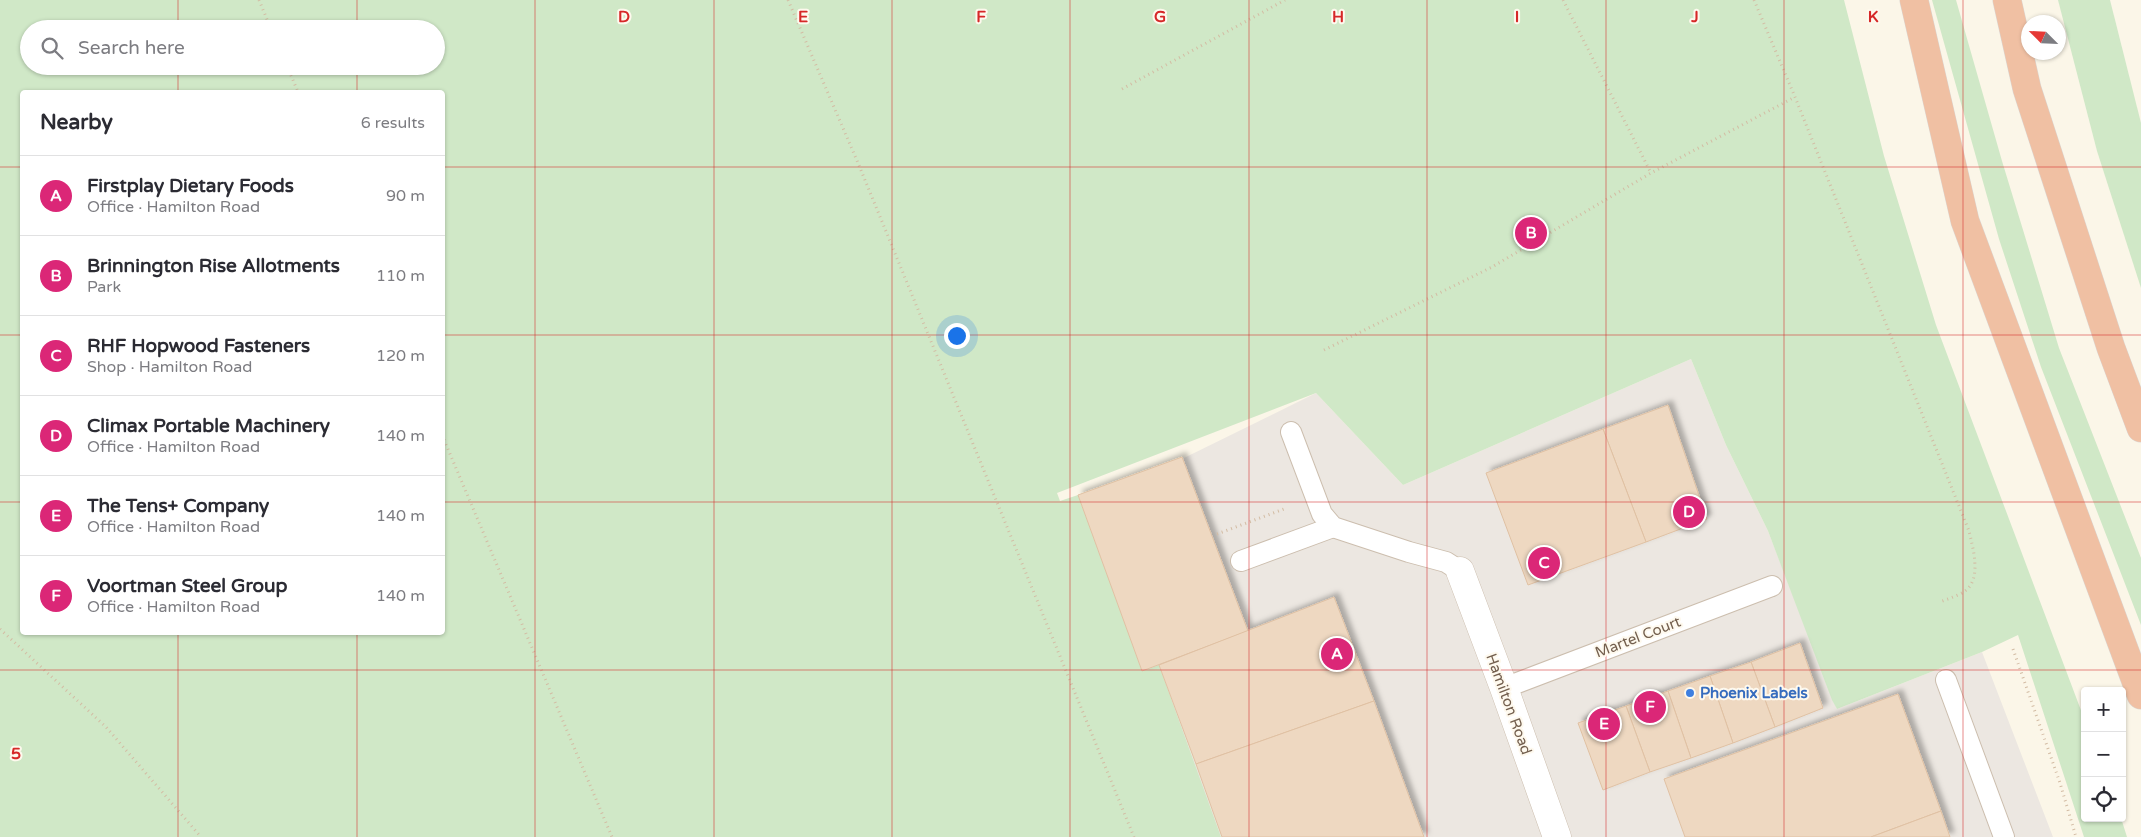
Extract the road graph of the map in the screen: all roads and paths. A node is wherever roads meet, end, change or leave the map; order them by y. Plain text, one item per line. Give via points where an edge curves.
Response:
1 (259, 0) edge
2 (788, 0) edge
3 (1285, 0) edge
4 (1563, 0) edge
5 (1754, 0) edge
6 (1914, 0) edge
7 (2007, 0) edge
8 (267, 20) edge
9 (291, 75) edge
10 (297, 90) edge
11 (1122, 90) dead end
12 (1795, 97) junction
13 (1652, 173) junction
14 (1324, 350) dead end
15 (2141, 428) edge
16 (1291, 432) dead end
17 (445, 442) edge
18 (1284, 509) dead end
19 (1333, 527) junction
20 (1217, 534) dead end
21 (1242, 561) dead end
22 (1460, 571) joint
23 (1772, 586) dead end
24 (1940, 602) dead end
25 (0, 628) edge
26 (2013, 649) dead end
27 (1946, 680) dead end
28 (1504, 688) junction
29 (2141, 695) edge
30 (202, 837) edge
31 (612, 837) edge
32 (1134, 837) edge
33 (1558, 837) edge
34 (2004, 837) edge
35 (2076, 837) edge

1 - 8 path
2 - 32 path
3 - 11 path
4 - 13 path
5 - 12 path
6 - 29 highway via 1965,221
7 - 15 highway via 2027,89 2111,348
9 - 10 path
12 - 13 path
12 - 24 path via 1969,531 1974,552 1974,580 1966,591
13 - 14 path via 1492,267
16 - 19 lane via 1322,514
17 - 31 path
18 - 20 path
19 - 21 lane
19 - 22 lane via 1446,562
22 - 28 street, Hamilton Road
23 - 28 lane, Martel Court
25 - 30 path via 106,727
26 - 35 path
27 - 34 lane
28 - 33 street, Hamilton Road

